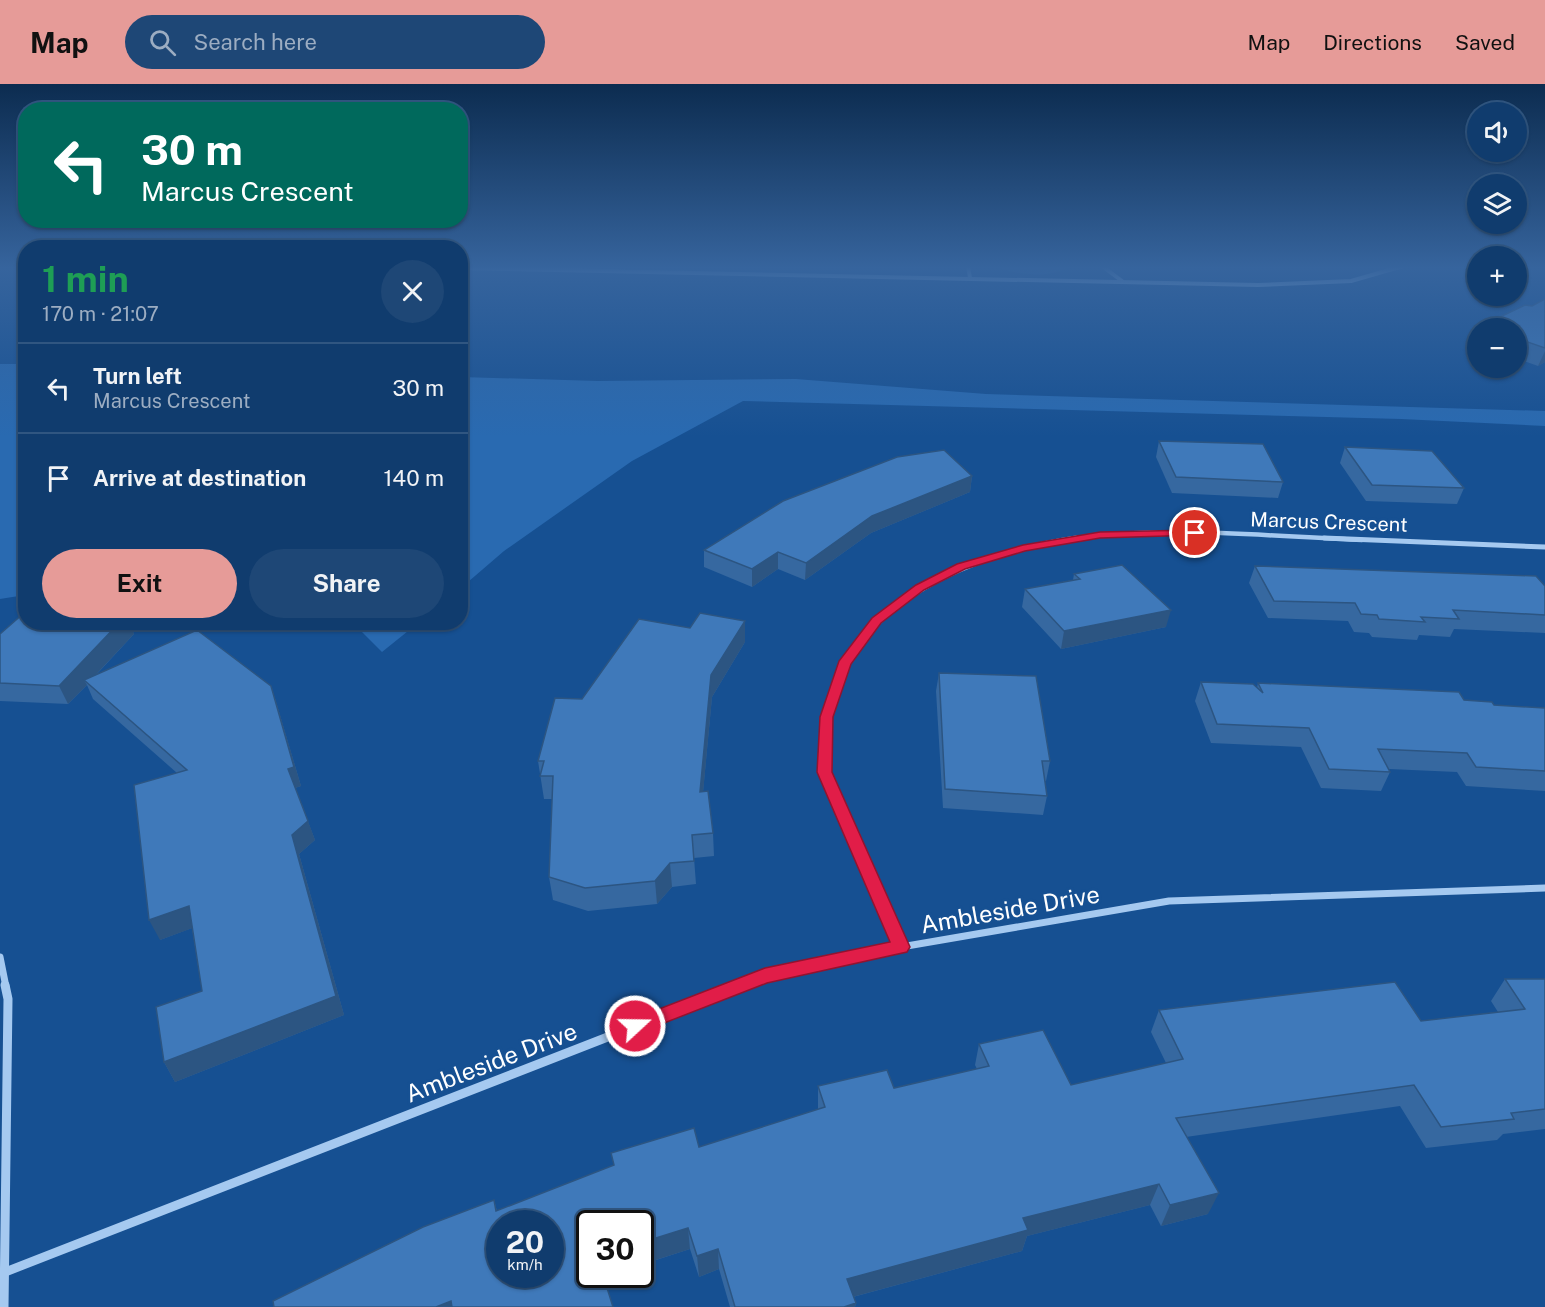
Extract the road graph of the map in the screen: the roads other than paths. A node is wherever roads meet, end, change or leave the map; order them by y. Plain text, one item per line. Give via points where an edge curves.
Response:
1 (1545, 547) edge
2 (1545, 888) edge
3 (901, 947) junction
4 (0, 957) edge
5 (1, 1273) edge
6 (4, 1307) edge

1 - 3 street, Marcus Crescent via 1195,533 1100,535 1023,548 961,567 920,588 876,620 844,664 826,717 825,772
2 - 3 street, Ambleside Drive via 1169,901
3 - 5 street, Ambleside Drive via 765,976
4 - 5 street via 8,999 7,1185
5 - 6 street

